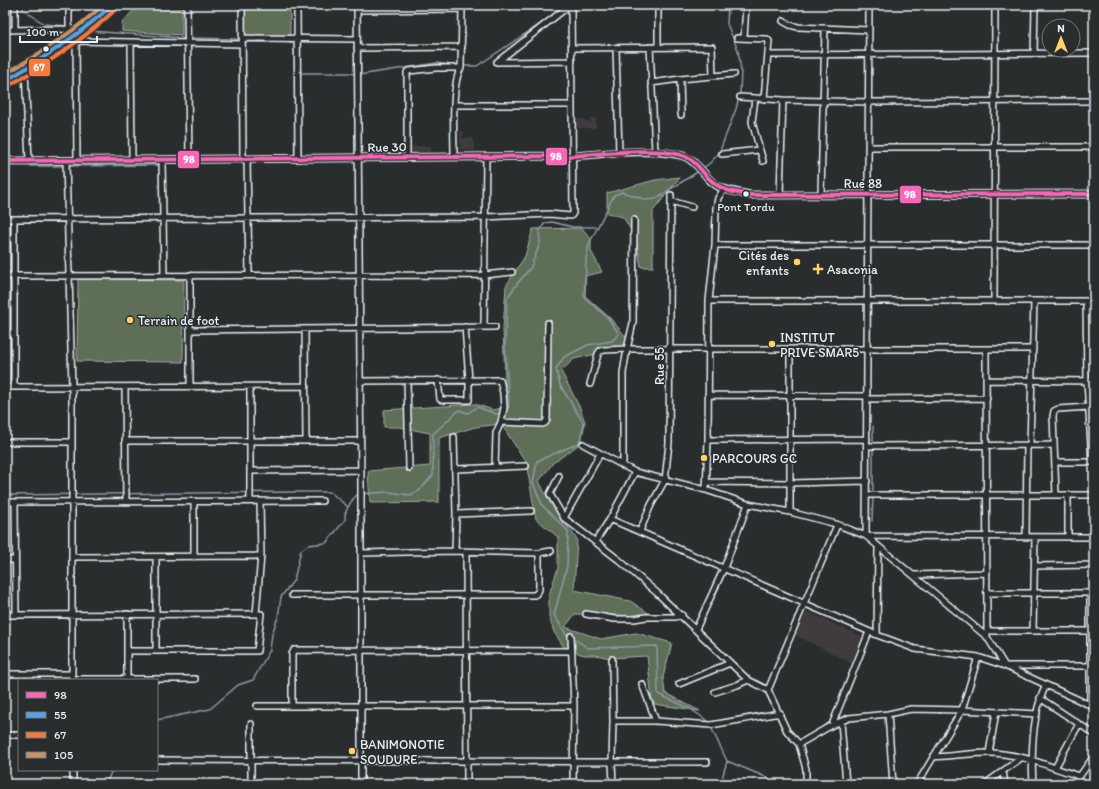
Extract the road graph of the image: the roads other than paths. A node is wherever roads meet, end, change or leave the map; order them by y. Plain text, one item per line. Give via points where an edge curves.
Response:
1 (15, 5) edge
2 (69, 5) edge
3 (112, 5) edge
4 (187, 5) edge
5 (242, 5) edge
6 (297, 5) edge
7 (571, 5) edge
8 (658, 5) edge
9 (746, 5) edge
10 (869, 5) edge
11 (994, 5) edge
12 (1035, 5) edge
13 (406, 7) edge
14 (454, 7) edge
15 (357, 8) edge
16 (783, 21) dead end
17 (825, 28) junction
18 (69, 29) junction
19 (5, 30) edge
20 (15, 30) junction
21 (869, 30) junction
22 (737, 38) dead end
23 (744, 38) junction
24 (76, 39) junction
25 (357, 39) junction
26 (188, 40) junction
27 (242, 41) junction
28 (131, 42) junction
29 (298, 42) junction
30 (650, 47) junction
31 (658, 47) junction
32 (357, 48) junction
33 (462, 48) junction
34 (572, 48) junction
35 (616, 48) junction
36 (994, 53) junction
37 (1034, 53) junction
38 (1094, 53) edge
39 (825, 54) junction
40 (869, 54) junction
41 (768, 55) junction
42 (572, 61) junction
43 (461, 68) junction
44 (24, 70) junction
45 (734, 74) dead end
46 (713, 76) junction
47 (680, 79) junction
48 (5, 81) edge
49 (651, 84) junction
50 (740, 97) dead end
51 (755, 98) junction
52 (764, 99) junction
53 (783, 100) junction
54 (994, 100) junction
55 (824, 101) junction
56 (1094, 101) edge
57 (869, 102) junction
58 (455, 105) junction
59 (572, 105) junction
60 (681, 115) dead end
61 (868, 147) junction
62 (994, 147) junction
63 (1094, 147) edge
64 (759, 150) junction
65 (654, 152) junction
66 (619, 153) junction
67 (722, 154) dead end
68 (573, 156) junction
69 (454, 157) junction
70 (486, 157) junction
71 (358, 158) junction
72 (407, 158) junction
73 (245, 159) junction
74 (298, 159) junction
75 (132, 160) junction
76 (162, 160) junction
77 (189, 160) junction
78 (5, 161) edge
79 (29, 161) junction
80 (66, 161) junction
81 (77, 161) junction
82 (763, 161) dead end
83 (708, 179) joint
84 (724, 189) junction
85 (994, 193) junction
86 (780, 194) junction
87 (821, 194) junction
88 (868, 194) junction
89 (1094, 194) edge
90 (671, 195) dead end
91 (671, 201) junction
92 (692, 207) dead end
93 (486, 217) junction
94 (163, 218) junction
95 (248, 218) junction
96 (358, 218) junction
97 (5, 219) edge
98 (14, 219) junction
99 (67, 219) junction
100 (634, 220) dead end
101 (714, 245) junction
102 (868, 245) junction
103 (994, 245) junction
104 (1094, 245) edge
105 (512, 272) dead end
106 (484, 274) junction
107 (164, 275) junction
108 (190, 275) junction
109 (249, 275) junction
110 (359, 275) junction
111 (5, 276) edge
112 (14, 276) junction
113 (69, 276) junction
114 (709, 301) junction
115 (868, 301) junction
116 (994, 301) junction
117 (1034, 301) junction
118 (1086, 301) junction
119 (1094, 301) edge
120 (548, 322) dead end
121 (465, 327) junction
122 (484, 327) junction
123 (495, 327) dead end
124 (360, 328) junction
125 (305, 329) junction
126 (190, 330) junction
127 (5, 333) edge
128 (14, 333) junction
129 (627, 349) junction
130 (670, 349) junction
131 (709, 349) junction
132 (790, 349) junction
133 (868, 349) junction
134 (986, 349) junction
135 (1033, 349) junction
136 (407, 380) junction
137 (438, 380) junction
138 (469, 380) junction
139 (986, 380) junction
140 (360, 381) junction
141 (1032, 381) junction
142 (1087, 381) junction
143 (1094, 381) edge
144 (590, 384) dead end
145 (250, 386) junction
146 (306, 386) junction
147 (5, 387) edge
148 (14, 387) junction
149 (72, 387) junction
150 (126, 387) junction
151 (190, 387) junction
152 (708, 395) junction
153 (791, 396) junction
154 (867, 398) junction
155 (986, 398) junction
156 (1088, 407) junction
157 (501, 422) junction
158 (454, 437) dead end
159 (867, 439) junction
160 (708, 440) junction
161 (791, 440) junction
162 (250, 441) junction
163 (306, 441) junction
164 (360, 441) junction
165 (5, 442) edge
166 (72, 442) junction
167 (125, 442) junction
168 (583, 444) dead end
169 (1028, 445) junction
170 (1054, 445) junction
171 (867, 446) junction
172 (986, 446) junction
173 (600, 454) junction
174 (1055, 462) junction
175 (1093, 462) edge
176 (526, 466) dead end
177 (623, 466) junction
178 (409, 468) dead end
179 (495, 468) junction
180 (456, 469) junction
181 (360, 470) junction
182 (250, 471) junction
183 (635, 472) junction
184 (559, 476) dead end
185 (664, 480) junction
186 (867, 481) junction
187 (707, 482) junction
188 (791, 483) junction
189 (706, 490) junction
190 (867, 495) junction
191 (987, 495) junction
192 (1027, 495) junction
193 (1056, 495) junction
194 (1068, 495) junction
195 (1094, 495) edge
196 (250, 501) junction
197 (260, 501) junction
198 (322, 501) dead end
199 (5, 502) edge
200 (15, 502) junction
201 (72, 502) junction
202 (126, 502) junction
203 (194, 502) junction
204 (748, 504) junction
205 (531, 512) dead end
206 (790, 512) junction
207 (456, 514) junction
208 (564, 518) junction
209 (610, 518) junction
210 (837, 525) junction
211 (640, 531) junction
212 (866, 536) junction
213 (987, 537) junction
214 (1026, 537) junction
215 (1035, 537) junction
216 (1068, 537) junction
217 (1094, 537) edge
218 (595, 542) junction
219 (878, 546) junction
220 (455, 551) junction
221 (551, 551) dead end
222 (466, 552) junction
223 (361, 553) junction
224 (539, 553) junction
225 (261, 556) junction
226 (72, 557) junction
227 (156, 557) junction
228 (194, 557) junction
229 (5, 560) edge
230 (15, 560) junction
231 (1094, 565) edge
232 (1035, 566) junction
233 (724, 568) junction
234 (987, 573) junction
235 (914, 575) junction
236 (1092, 593) edge
237 (987, 594) junction
238 (1035, 594) junction
239 (292, 595) dead end
240 (466, 595) junction
241 (361, 596) junction
242 (804, 604) junction
243 (72, 614) junction
244 (127, 614) junction
245 (156, 614) junction
246 (256, 614) junction
247 (586, 614) dead end
248 (5, 615) edge
249 (16, 615) junction
250 (682, 616) junction
251 (696, 628) junction
252 (1033, 630) junction
253 (987, 631) junction
254 (1092, 631) edge
255 (869, 632) junction
256 (877, 635) junction
257 (571, 636) dead end
258 (987, 637) junction
259 (361, 650) junction
260 (466, 650) junction
261 (127, 651) junction
262 (156, 651) junction
263 (572, 651) junction
264 (978, 657) junction
265 (612, 659) dead end
266 (730, 663) junction
267 (1005, 666) junction
268 (1092, 666) edge
269 (5, 674) edge
270 (72, 678) edge
271 (127, 679) edge
272 (195, 679) dead end
273 (748, 680) junction
274 (642, 684) dead end
275 (679, 684) dead end
276 (1046, 685) junction
277 (768, 690) junction
278 (715, 692) dead end
279 (1040, 698) junction
280 (1092, 704) edge
281 (257, 706) dead end
282 (292, 706) junction
283 (361, 706) junction
284 (466, 706) junction
285 (574, 706) junction
286 (962, 710) junction
287 (996, 712) junction
288 (780, 713) junction
289 (888, 714) junction
290 (1037, 714) junction
291 (614, 721) junction
292 (656, 721) junction
293 (840, 722) junction
294 (251, 724) dead end
295 (1079, 724) junction
296 (832, 725) junction
297 (1094, 734) edge
298 (5, 735) edge
299 (18, 735) edge
300 (800, 744) junction
301 (990, 753) junction
302 (1094, 756) edge
303 (933, 757) junction
304 (1021, 758) junction
305 (158, 760) edge
306 (1031, 760) junction
307 (251, 761) junction
308 (361, 761) junction
309 (466, 761) junction
310 (573, 762) junction
311 (612, 762) junction
312 (707, 762) dead end
313 (1055, 768) junction
314 (73, 771) edge
315 (1003, 771) junction
316 (1080, 776) junction
317 (73, 784) edge
318 (251, 784) edge
319 (361, 784) edge
320 (467, 784) edge
321 (573, 784) edge
322 (613, 784) edge
323 (806, 784) edge
324 (846, 784) edge
325 (893, 784) edge
326 (917, 784) edge
327 (985, 784) edge
328 (1006, 784) edge
329 (1033, 784) edge
330 (1076, 784) edge

1 - 20 street
2 - 18 street
3 - 24 street
4 - 26 street
5 - 27 street
6 - 29 street
7 - 34 street
7 - 42 street via 497,62
8 - 31 street
9 - 23 street
10 - 21 street
11 - 36 street
12 - 37 street
13 - 14 street
13 - 15 street
14 - 33 street via 462,10
15 - 25 street
16 - 17 street via 790,26
17 - 21 street
17 - 39 street
18 - 20 street
18 - 24 street
19 - 20 street
21 - 40 street
22 - 23 street
23 - 41 street via 769,40
24 - 28 street
24 - 44 street
24 - 81 street
25 - 29 street
25 - 32 street
26 - 27 street
26 - 28 street
26 - 77 street
27 - 29 street
27 - 73 street
28 - 75 street
29 - 74 street
30 - 31 street
30 - 35 street
30 - 49 street
31 - 46 street via 712,47
32 - 33 street
32 - 71 street
33 - 43 street
34 - 35 street
34 - 42 street
35 - 66 street
36 - 37 street
36 - 40 street
36 - 54 street
37 - 38 street
39 - 40 street
39 - 41 street
39 - 55 street
40 - 57 street
41 - 52 street
42 - 59 street
43 - 58 street via 457,75
43 - 72 street via 407,72
44 - 48 street
44 - 79 street
45 - 46 street
46 - 47 street
47 - 49 street
47 - 60 street
49 - 65 street
50 - 51 street
51 - 52 street
51 - 64 street via 752,122
52 - 53 street
53 - 55 street
53 - 86 street
54 - 56 street
54 - 57 street
54 - 62 street
55 - 57 street
55 - 87 street
57 - 61 street
58 - 59 street
58 - 69 street
59 - 68 street
61 - 62 street
61 - 88 street
62 - 63 street
62 - 85 street
64 - 67 street
64 - 82 street
65 - 66 main road, Rue 30
65 - 83 main road, Rue 30 via 680,155 695,162
66 - 68 main road, Rue 30
68 - 70 main road, Rue 30
68 - 93 street via 571,216 549,214
69 - 70 main road, Rue 30
69 - 72 main road, Rue 30
70 - 93 street
71 - 72 main road, Rue 30
71 - 74 main road, Rue 30
71 - 96 street
73 - 74 main road, Rue 30
73 - 77 main road, Rue 30
73 - 95 street
75 - 76 main road, Rue 30
75 - 81 main road, Rue 30
76 - 77 main road, Rue 30
76 - 94 street
78 - 79 main road, Rue 30
79 - 80 main road, Rue 30
80 - 81 main road, Rue 30
80 - 99 street
83 - 84 main road, Rue 88
84 - 86 main road, Rue 88 via 736,193
84 - 101 street via 718,198 716,208
85 - 88 main road, Rue 88
85 - 89 main road, Rue 88
85 - 103 street
86 - 87 main road, Rue 88
87 - 88 main road, Rue 88
88 - 102 street
90 - 91 street, Rue 55
91 - 92 street
91 - 130 street, Rue 55
93 - 96 street
93 - 106 street
94 - 95 street
94 - 99 street
94 - 107 street
95 - 96 street
95 - 109 street
96 - 110 street
97 - 98 street
98 - 99 street
98 - 112 street
99 - 113 street
100 - 129 street via 633,324
101 - 102 street
101 - 114 street
102 - 103 street
102 - 115 street
103 - 104 street
103 - 116 street
105 - 106 street
106 - 110 street
106 - 122 street
107 - 108 street
107 - 113 street
108 - 109 street
108 - 126 street
109 - 110 street
110 - 124 street
111 - 112 street
112 - 113 street
112 - 128 street
113 - 149 street
114 - 115 street
114 - 131 street
115 - 116 street
115 - 133 street
116 - 117 street
117 - 118 street
117 - 135 street
118 - 119 street
118 - 142 street
120 - 157 street via 547,420 545,423
121 - 122 street
121 - 124 street
121 - 138 street
122 - 123 street
124 - 125 street
124 - 140 street
125 - 126 street
125 - 146 street
126 - 151 street
127 - 128 street
128 - 148 street
129 - 130 street
129 - 144 street via 600,351
129 - 177 street via 623,373
130 - 131 street
130 - 185 street, Rue 55 via 669,443
131 - 132 street
131 - 152 street
132 - 133 street
132 - 153 street
133 - 134 street
133 - 154 street
134 - 135 street
134 - 139 street
135 - 141 street
136 - 137 street
136 - 140 street
136 - 178 street
137 - 138 street
137 - 138 street via 439,397 442,400 469,400
138 - 157 street via 501,381 504,408
139 - 141 street
139 - 155 street
140 - 164 street
141 - 142 street
141 - 169 street
142 - 143 street
142 - 156 street
145 - 146 street
145 - 151 street
145 - 162 street
146 - 163 street
147 - 148 street
148 - 149 street
149 - 150 street
149 - 166 street
150 - 151 street
150 - 167 street
152 - 153 street
152 - 160 street
153 - 154 street
153 - 161 street
154 - 155 street
154 - 159 street
155 - 172 street
156 - 170 street via 1054,411
156 - 175 street
157 - 179 street via 496,433
158 - 180 street
159 - 161 street
159 - 171 street
160 - 161 street
160 - 187 street
161 - 188 street
162 - 163 street
162 - 167 street
162 - 182 street
163 - 164 street
164 - 181 street
165 - 166 street
166 - 201 street
167 - 202 street
168 - 173 street
169 - 170 street
169 - 172 street
169 - 192 street
170 - 174 street
171 - 172 street
171 - 186 street
172 - 191 street
173 - 177 street
173 - 208 street
174 - 175 street
174 - 193 street
176 - 179 street
177 - 183 street
179 - 180 street
180 - 207 street
181 - 182 street
181 - 223 street
182 - 196 street
183 - 185 street
183 - 209 street
184 - 208 street via 550,494
185 - 189 street
185 - 211 street, Rue 55
186 - 188 street
186 - 190 street
187 - 188 street
187 - 189 street
188 - 206 street
189 - 204 street
190 - 191 street
190 - 212 street
191 - 192 street
191 - 213 street
192 - 193 street
192 - 214 street
193 - 194 street
194 - 195 street
194 - 216 street
196 - 197 street
196 - 203 street
197 - 198 street
197 - 225 street
199 - 200 street
200 - 201 street
200 - 230 street
201 - 202 street
201 - 226 street
202 - 203 street
203 - 228 street
204 - 206 street
204 - 233 street
205 - 207 street
206 - 210 street
207 - 220 street
208 - 218 street
209 - 211 street
209 - 218 street
210 - 212 street
210 - 242 street
211 - 233 street
212 - 213 street
212 - 219 street
213 - 214 street
213 - 234 street
214 - 215 street
215 - 216 street
215 - 232 street
216 - 217 street
218 - 250 street via 636,574
219 - 235 street
219 - 256 street
220 - 222 street
220 - 223 street
221 - 224 street
222 - 224 street
222 - 240 street
223 - 241 street
224 - 240 street via 539,590 535,595
225 - 228 street
225 - 246 street
226 - 227 street
226 - 243 street
227 - 228 street
227 - 245 street
229 - 230 street
230 - 249 street
231 - 232 street
232 - 238 street
233 - 242 street
233 - 251 street
234 - 235 street
234 - 237 street
235 - 258 street
236 - 238 street
236 - 254 street
237 - 238 street
237 - 253 street
238 - 252 street
239 - 241 street
240 - 241 street
240 - 260 street
241 - 259 street
242 - 255 street
242 - 277 street
243 - 244 street
243 - 249 street
243 - 270 street
244 - 245 street
244 - 261 street
245 - 246 street
245 - 262 street
246 - 262 street via 261,614 258,651
247 - 250 street via 614,619
248 - 249 street
250 - 251 street
251 - 266 street
252 - 253 street
252 - 254 street
253 - 258 street
254 - 268 street
255 - 256 street
255 - 296 street
256 - 264 street via 915,649
257 - 263 street
258 - 267 street
259 - 260 street
259 - 282 street via 294,650
259 - 283 street
260 - 263 street
260 - 284 street
261 - 262 street
261 - 271 street
263 - 285 street
264 - 267 street
264 - 286 street
265 - 291 street
266 - 273 street
266 - 275 street
267 - 268 street
267 - 276 street
268 - 280 street
269 - 270 street
270 - 271 street
271 - 272 street
273 - 277 street
273 - 278 street
274 - 292 street
276 - 279 street
276 - 280 street
277 - 288 street
279 - 290 street
279 - 295 street
281 - 282 street
282 - 283 street
283 - 284 street
283 - 308 street
284 - 285 street
284 - 309 street
285 - 310 street
286 - 287 street
286 - 289 street via 911,709
286 - 303 street
287 - 290 street
287 - 301 street
288 - 292 street via 711,724
288 - 300 street via 787,731
289 - 293 street via 849,718
289 - 325 street
290 - 306 street
291 - 292 street
291 - 311 street
293 - 296 street
293 - 324 street
294 - 307 street
295 - 297 street
295 - 313 street
296 - 300 street
298 - 299 street
300 - 323 street via 806,769
301 - 303 street
301 - 304 street
302 - 316 street
303 - 326 street
304 - 306 street
304 - 315 street
305 - 307 street
306 - 313 street
306 - 329 street
307 - 308 street
307 - 318 street
308 - 309 street
308 - 319 street
309 - 310 street
309 - 320 street
310 - 311 street
310 - 321 street
311 - 312 street
311 - 322 street
313 - 316 street
314 - 317 street
315 - 327 street
315 - 328 street
316 - 330 street

